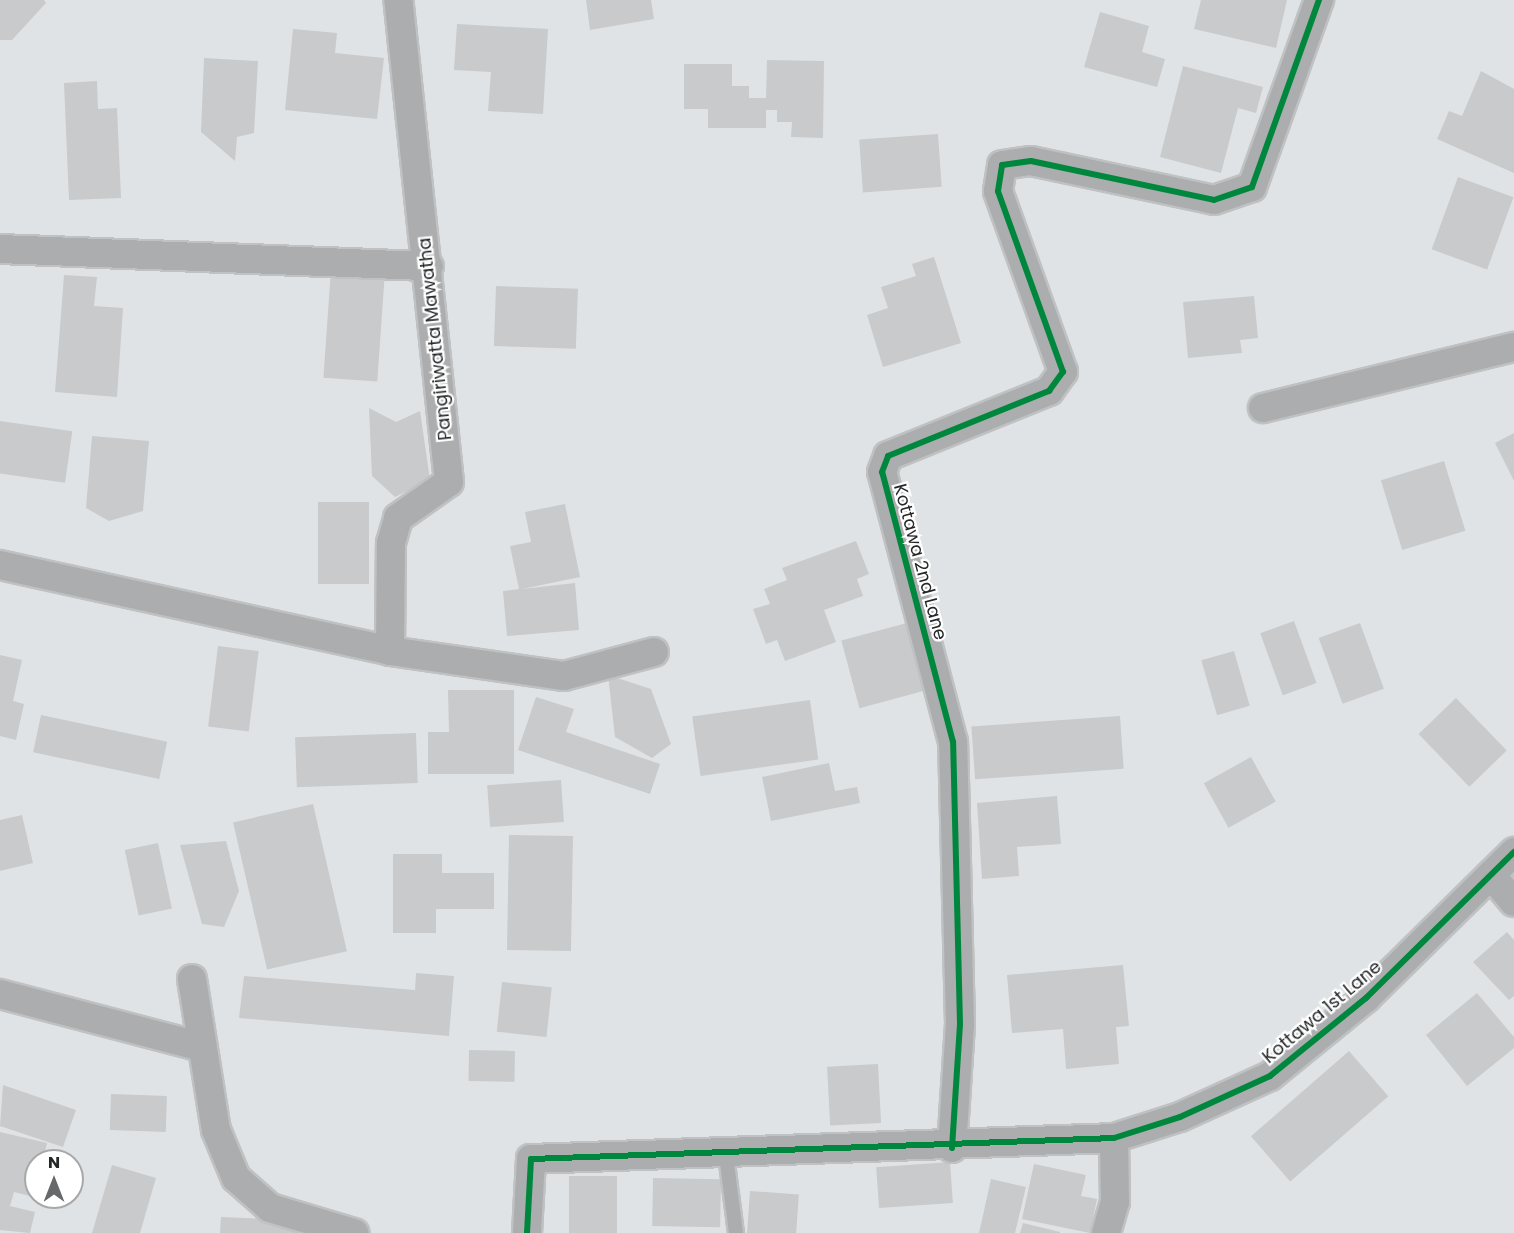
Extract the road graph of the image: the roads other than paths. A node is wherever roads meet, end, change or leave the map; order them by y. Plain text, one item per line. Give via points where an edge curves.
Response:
1 (398, 0) edge
2 (1319, 0) edge
3 (0, 249) edge
4 (429, 266) junction
5 (1514, 347) edge
6 (1263, 408) dead end
7 (0, 565) edge
8 (390, 651) junction
9 (654, 652) dead end
10 (1514, 852) edge
11 (1491, 875) junction
12 (1514, 902) edge
13 (192, 979) dead end
14 (0, 994) edge
15 (202, 1047) junction
16 (1114, 1138) junction
17 (952, 1148) junction
18 (726, 1155) junction
19 (1115, 1202) junction
20 (354, 1233) edge
21 (527, 1233) edge
22 (736, 1233) edge
23 (1106, 1233) edge
24 (1124, 1233) edge

1 - 4 street, Pangiriwatta Mawatha
2 - 17 street, Kottawa 2nd Lane via 1252,187 1214,200 1030,161 1002,165 998,191 1063,372 1049,391 888,456 882,472 953,742 960,1024
3 - 4 street
4 - 8 street, Pangiriwatta Mawatha via 449,482 398,518 391,543
5 - 6 street
7 - 8 street
8 - 9 street via 564,676
10 - 11 street, Kottawa 1st Lane
11 - 12 street
11 - 16 street, Kottawa 1st Lane via 1366,998 1270,1076 1180,1118
13 - 15 street
14 - 15 street
15 - 20 street via 216,1130 236,1178 270,1208
16 - 17 street, Kottawa 1st Lane
16 - 19 street
17 - 18 street, Kottawa 1st Lane
18 - 21 street, Kottawa 1st Lane via 531,1159
18 - 22 lane
19 - 23 street
19 - 24 lane

